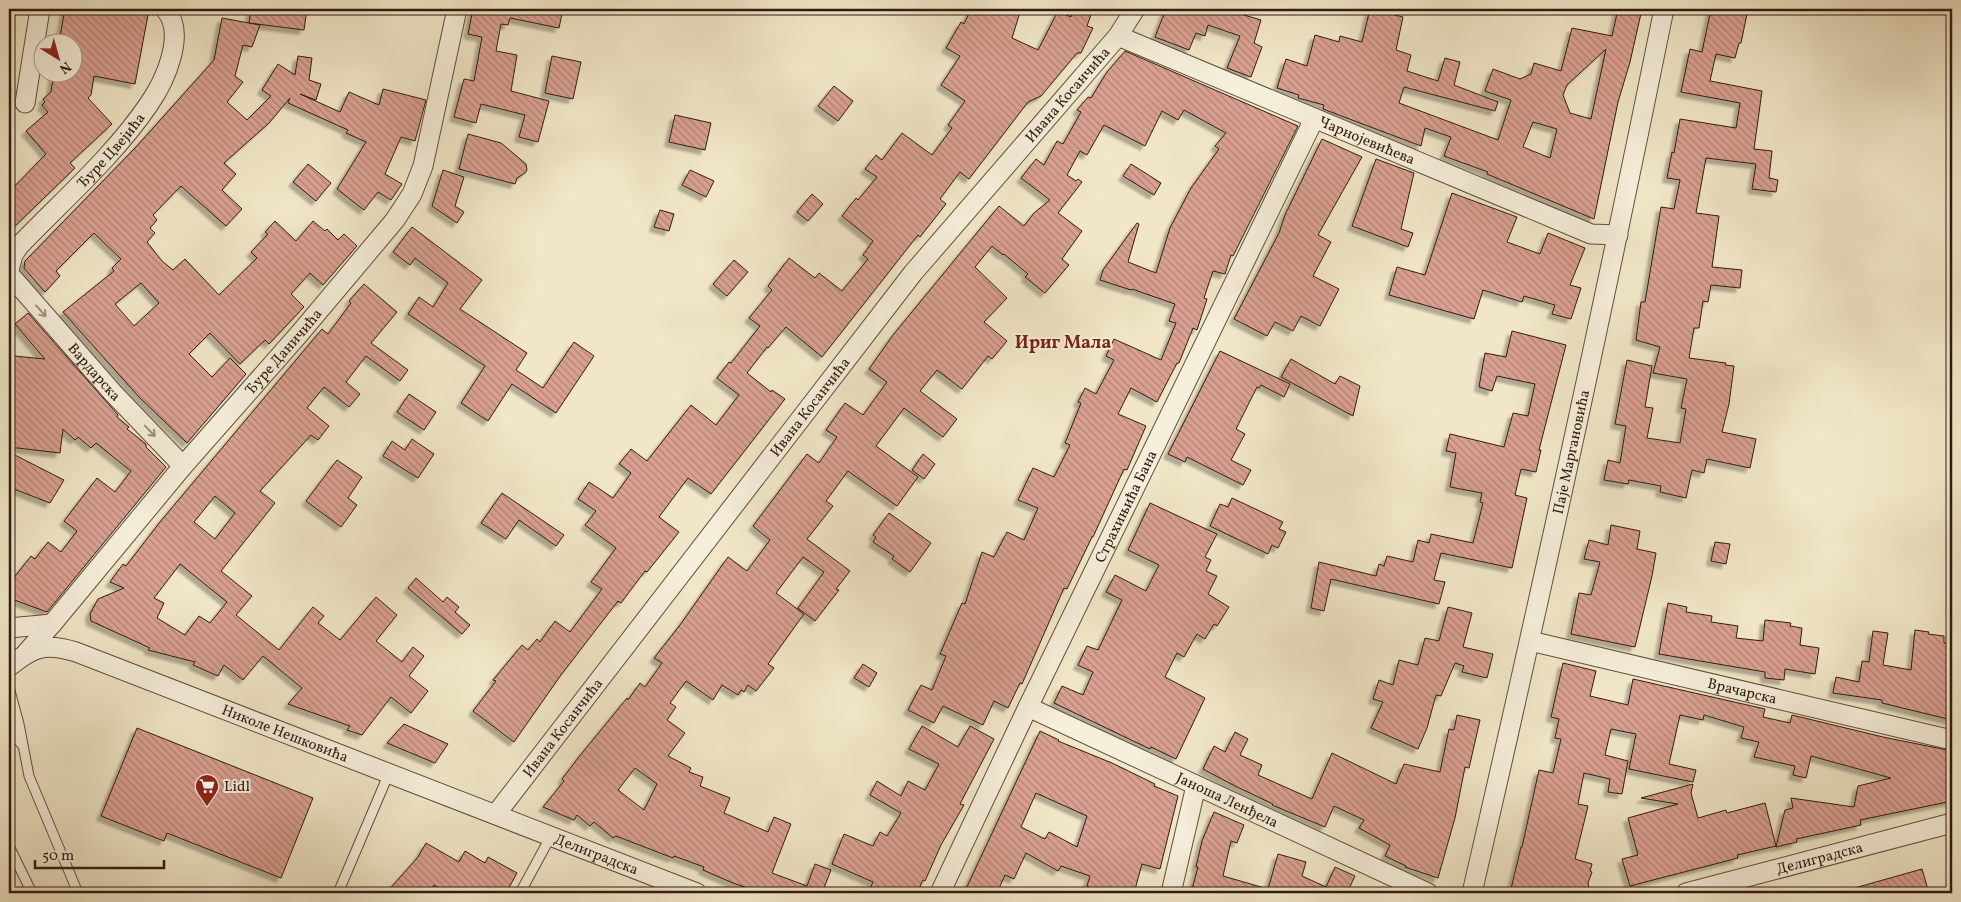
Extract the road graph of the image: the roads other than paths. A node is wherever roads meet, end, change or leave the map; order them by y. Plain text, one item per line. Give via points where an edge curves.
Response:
1 (40, 9) edge
2 (457, 9) edge
3 (1135, 9) edge
4 (1664, 9) edge
5 (166, 10) edge
6 (1118, 36) junction
7 (25, 103) dead end
8 (1314, 120) junction
9 (1618, 234) junction
10 (9, 270) edge
11 (9, 274) edge
12 (183, 466) junction
13 (52, 624) junction
14 (9, 629) edge
15 (1530, 641) junction
16 (27, 652) junction
17 (76, 652) junction
18 (9, 667) edge
19 (9, 687) edge
20 (1028, 707) junction
21 (9, 727) edge
22 (1952, 740) edge
23 (24, 747) junction
24 (389, 773) junction
25 (1196, 786) junction
26 (496, 814) junction
27 (1952, 823) edge
28 (551, 836) junction
29 (9, 846) edge
30 (32, 893) edge
31 (78, 893) edge
32 (338, 893) edge
33 (520, 893) edge
34 (697, 893) edge
35 (940, 893) edge
36 (1171, 893) edge
37 (1428, 893) edge
38 (1472, 893) edge
39 (1686, 893) edge

1 - 7 street
2 - 12 street, Ђуре Даничића via 423,166 412,194 368,253
3 - 6 street, Ивана Косанчића
4 - 9 street, Паје Маргановића
5 - 10 street, Ђуре Цвејића via 174,28 174,46 149,104 114,148 19,246
6 - 8 street, Чарнојевићева
6 - 26 street, Ивана Косанчића via 913,273
8 - 9 street, Чарнојевићева via 1592,234
8 - 20 street, Страхињића Бана
9 - 15 street, Паје Маргановића
11 -> 12 street, Вардарска via 113,393
12 - 13 street, Ђуре Даничића
13 - 14 street
13 - 16 street, Ђуре Даничића
13 - 17 street, Николе Нешковића
14 - 18 street via 14,650
15 - 22 street, Врачарска
15 - 38 street, Паје Маргановића
16 - 17 street, Николе Нешковића via 54,647
16 - 18 street, Николе Нешковића
17 - 24 street, Николе Нешковића
19 - 23 lane
20 - 25 street, Јаноша Ленђела
20 - 35 street, Страхињића Бана
21 - 23 lane
23 - 31 lane via 29,776
24 - 26 street, Николе Нешковића
24 - 32 lane
25 - 36 street
25 - 37 street, Јаноша Ленђела
26 - 28 street, Делиградска
27 - 39 street, Делиградска
28 - 33 lane
28 - 34 street, Делиградска
29 - 30 lane

